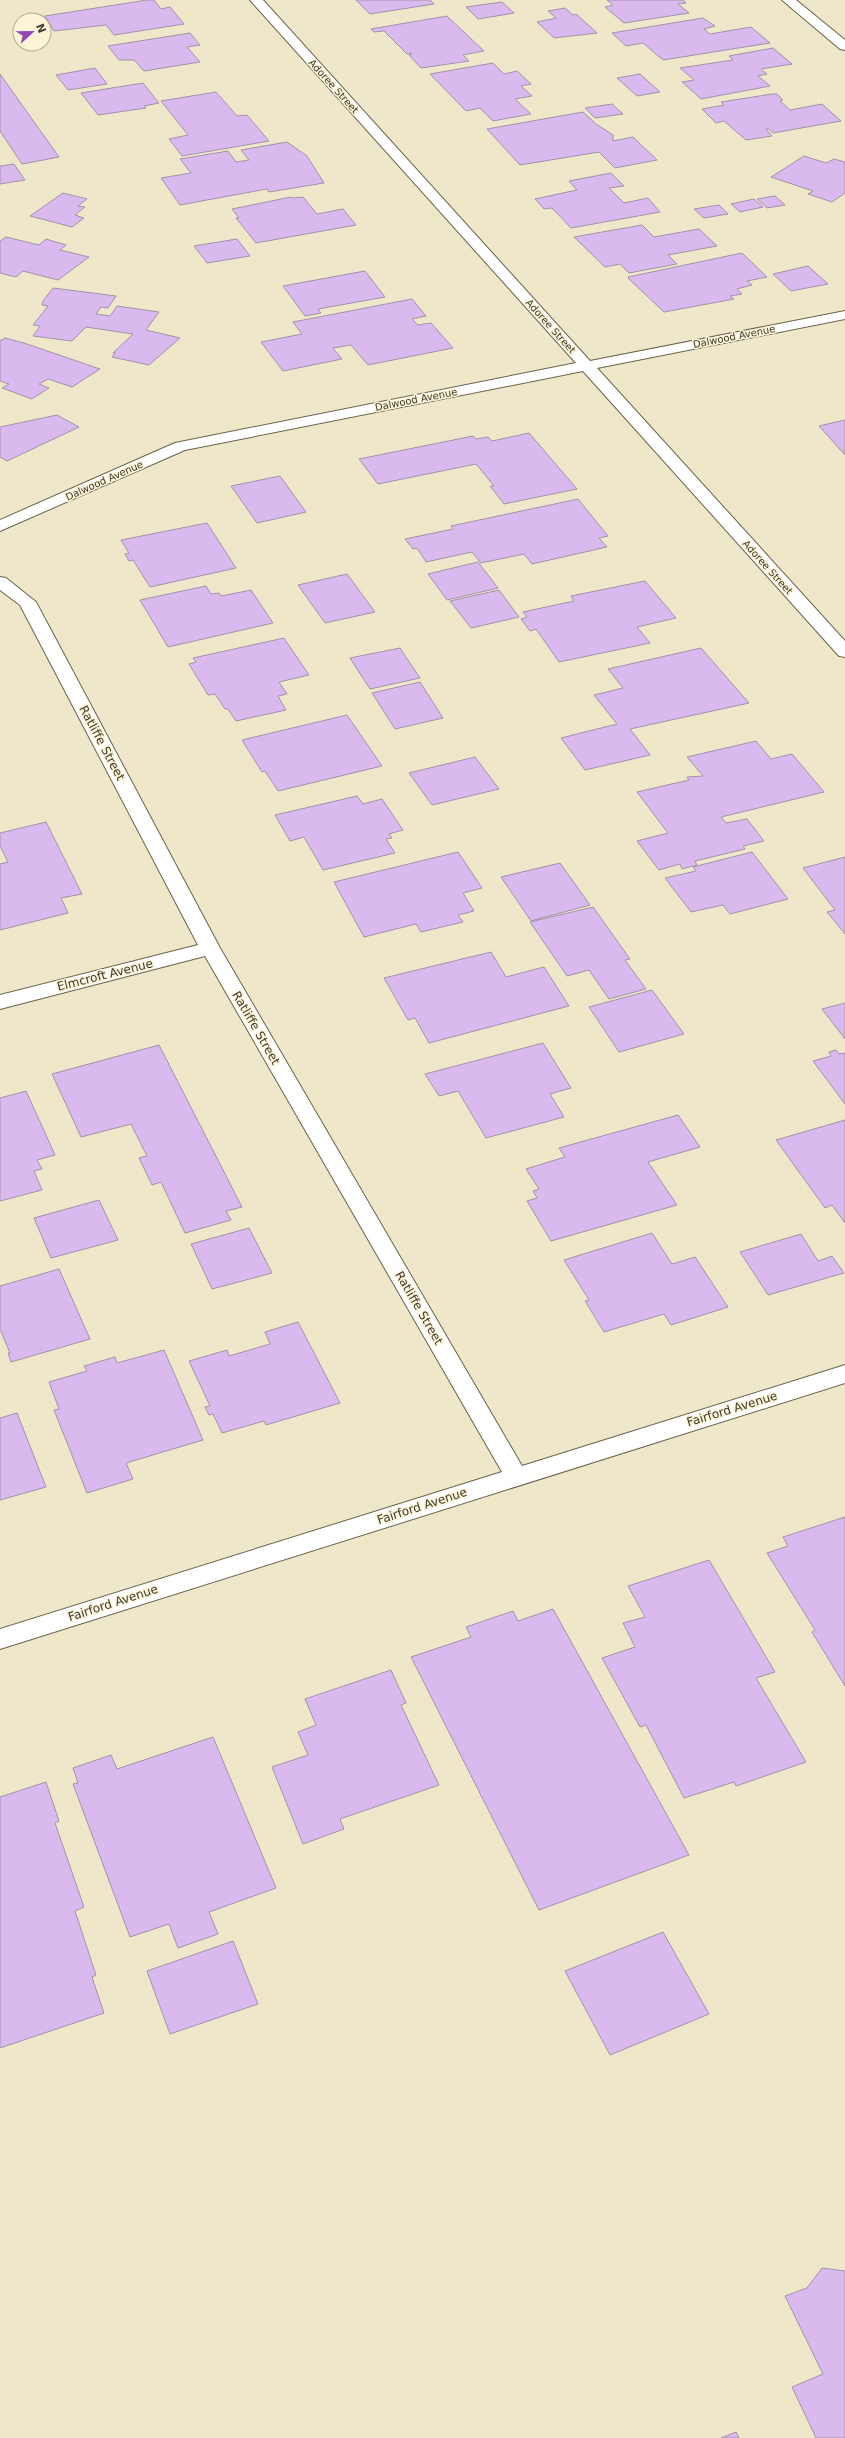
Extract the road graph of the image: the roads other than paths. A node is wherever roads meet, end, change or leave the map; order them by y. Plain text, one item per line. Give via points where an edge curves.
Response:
1 (256, 0) edge
2 (788, 0) edge
3 (845, 46) edge
4 (845, 315) edge
5 (586, 365) junction
6 (0, 526) edge
7 (0, 582) edge
8 (845, 652) edge
9 (210, 948) junction
10 (0, 1002) edge
11 (845, 1374) edge
12 (516, 1476) junction
13 (0, 1639) edge

1 - 5 street, Adoree Street
2 - 3 street
4 - 5 street, Dalwood Avenue
5 - 6 street, Dalwood Avenue via 180,446
5 - 8 street, Adoree Street
7 - 9 street, Ratliffe Street via 27,602
9 - 10 street, Elmcroft Avenue
9 - 12 street, Ratliffe Street
11 - 12 street, Fairford Avenue
12 - 13 street, Fairford Avenue

